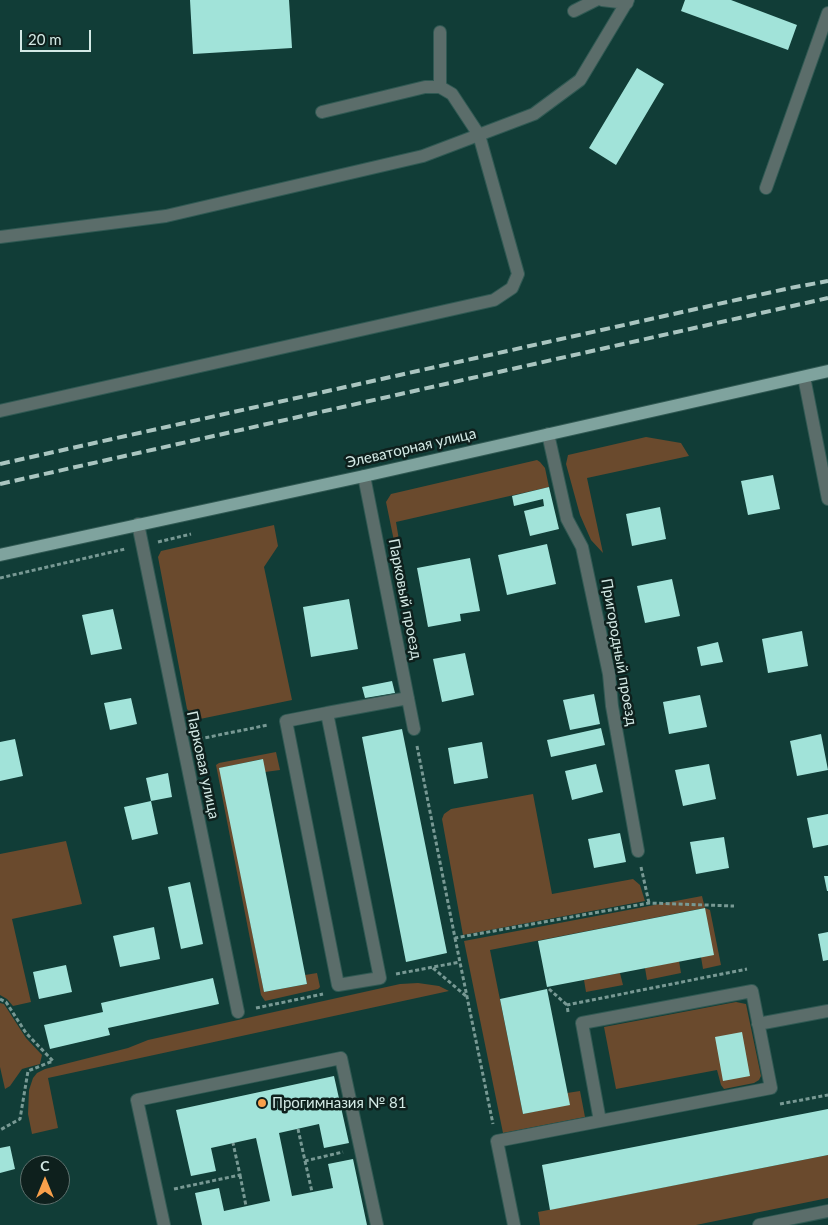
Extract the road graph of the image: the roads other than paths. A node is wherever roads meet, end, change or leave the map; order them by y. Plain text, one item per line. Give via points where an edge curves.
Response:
1 (596, 0) edge
2 (602, 0) edge
3 (628, 1) edge
4 (574, 11) dead end
5 (828, 13) edge
6 (440, 32) dead end
7 (440, 87) junction
8 (322, 112) dead end
9 (479, 135) junction
10 (766, 188) dead end
11 (0, 236) edge
12 (828, 371) edge
13 (804, 377) junction
14 (0, 411) edge
15 (548, 434) junction
16 (364, 476) junction
17 (828, 499) edge
18 (138, 524) junction
19 (0, 555) edge
20 (408, 698) junction
21 (327, 713) junction
22 (414, 729) road end
23 (638, 851) road end
24 (828, 1011) edge
25 (238, 1012) road end
26 (758, 1024) junction
27 (600, 1121) junction
28 (828, 1211) edge
29 (164, 1225) edge
30 (377, 1225) edge
31 (514, 1225) edge
32 (759, 1225) edge

1 - 4 street
2 - 3 street
3 - 9 street via 580,80 534,114
5 - 10 street
6 - 7 street
7 - 8 street via 425,87
7 - 9 street via 452,94
9 - 11 street via 423,156 166,216
9 - 14 street via 518,274 512,288 494,300
12 - 13 main road, Элеваторная улица
13 - 15 main road, Элеваторная улица
13 - 17 street
15 - 16 main road, Элеваторная улица
15 - 23 street, Пригородный проезд via 566,519 582,547 588,572 609,674
16 - 18 main road, Элеваторная улица
16 - 20 street, Парковый проезд
18 - 19 main road, Элеваторная улица
18 - 25 street, Парковая улица
20 - 21 street
20 - 22 street, Парковый проезд
21 - 21 street via 286,721 338,985 380,978
24 - 26 street
26 - 27 street via 771,1088
26 - 27 street via 752,991 582,1023
27 - 31 street via 497,1141
28 - 32 street
29 - 30 street via 137,1100 341,1058

